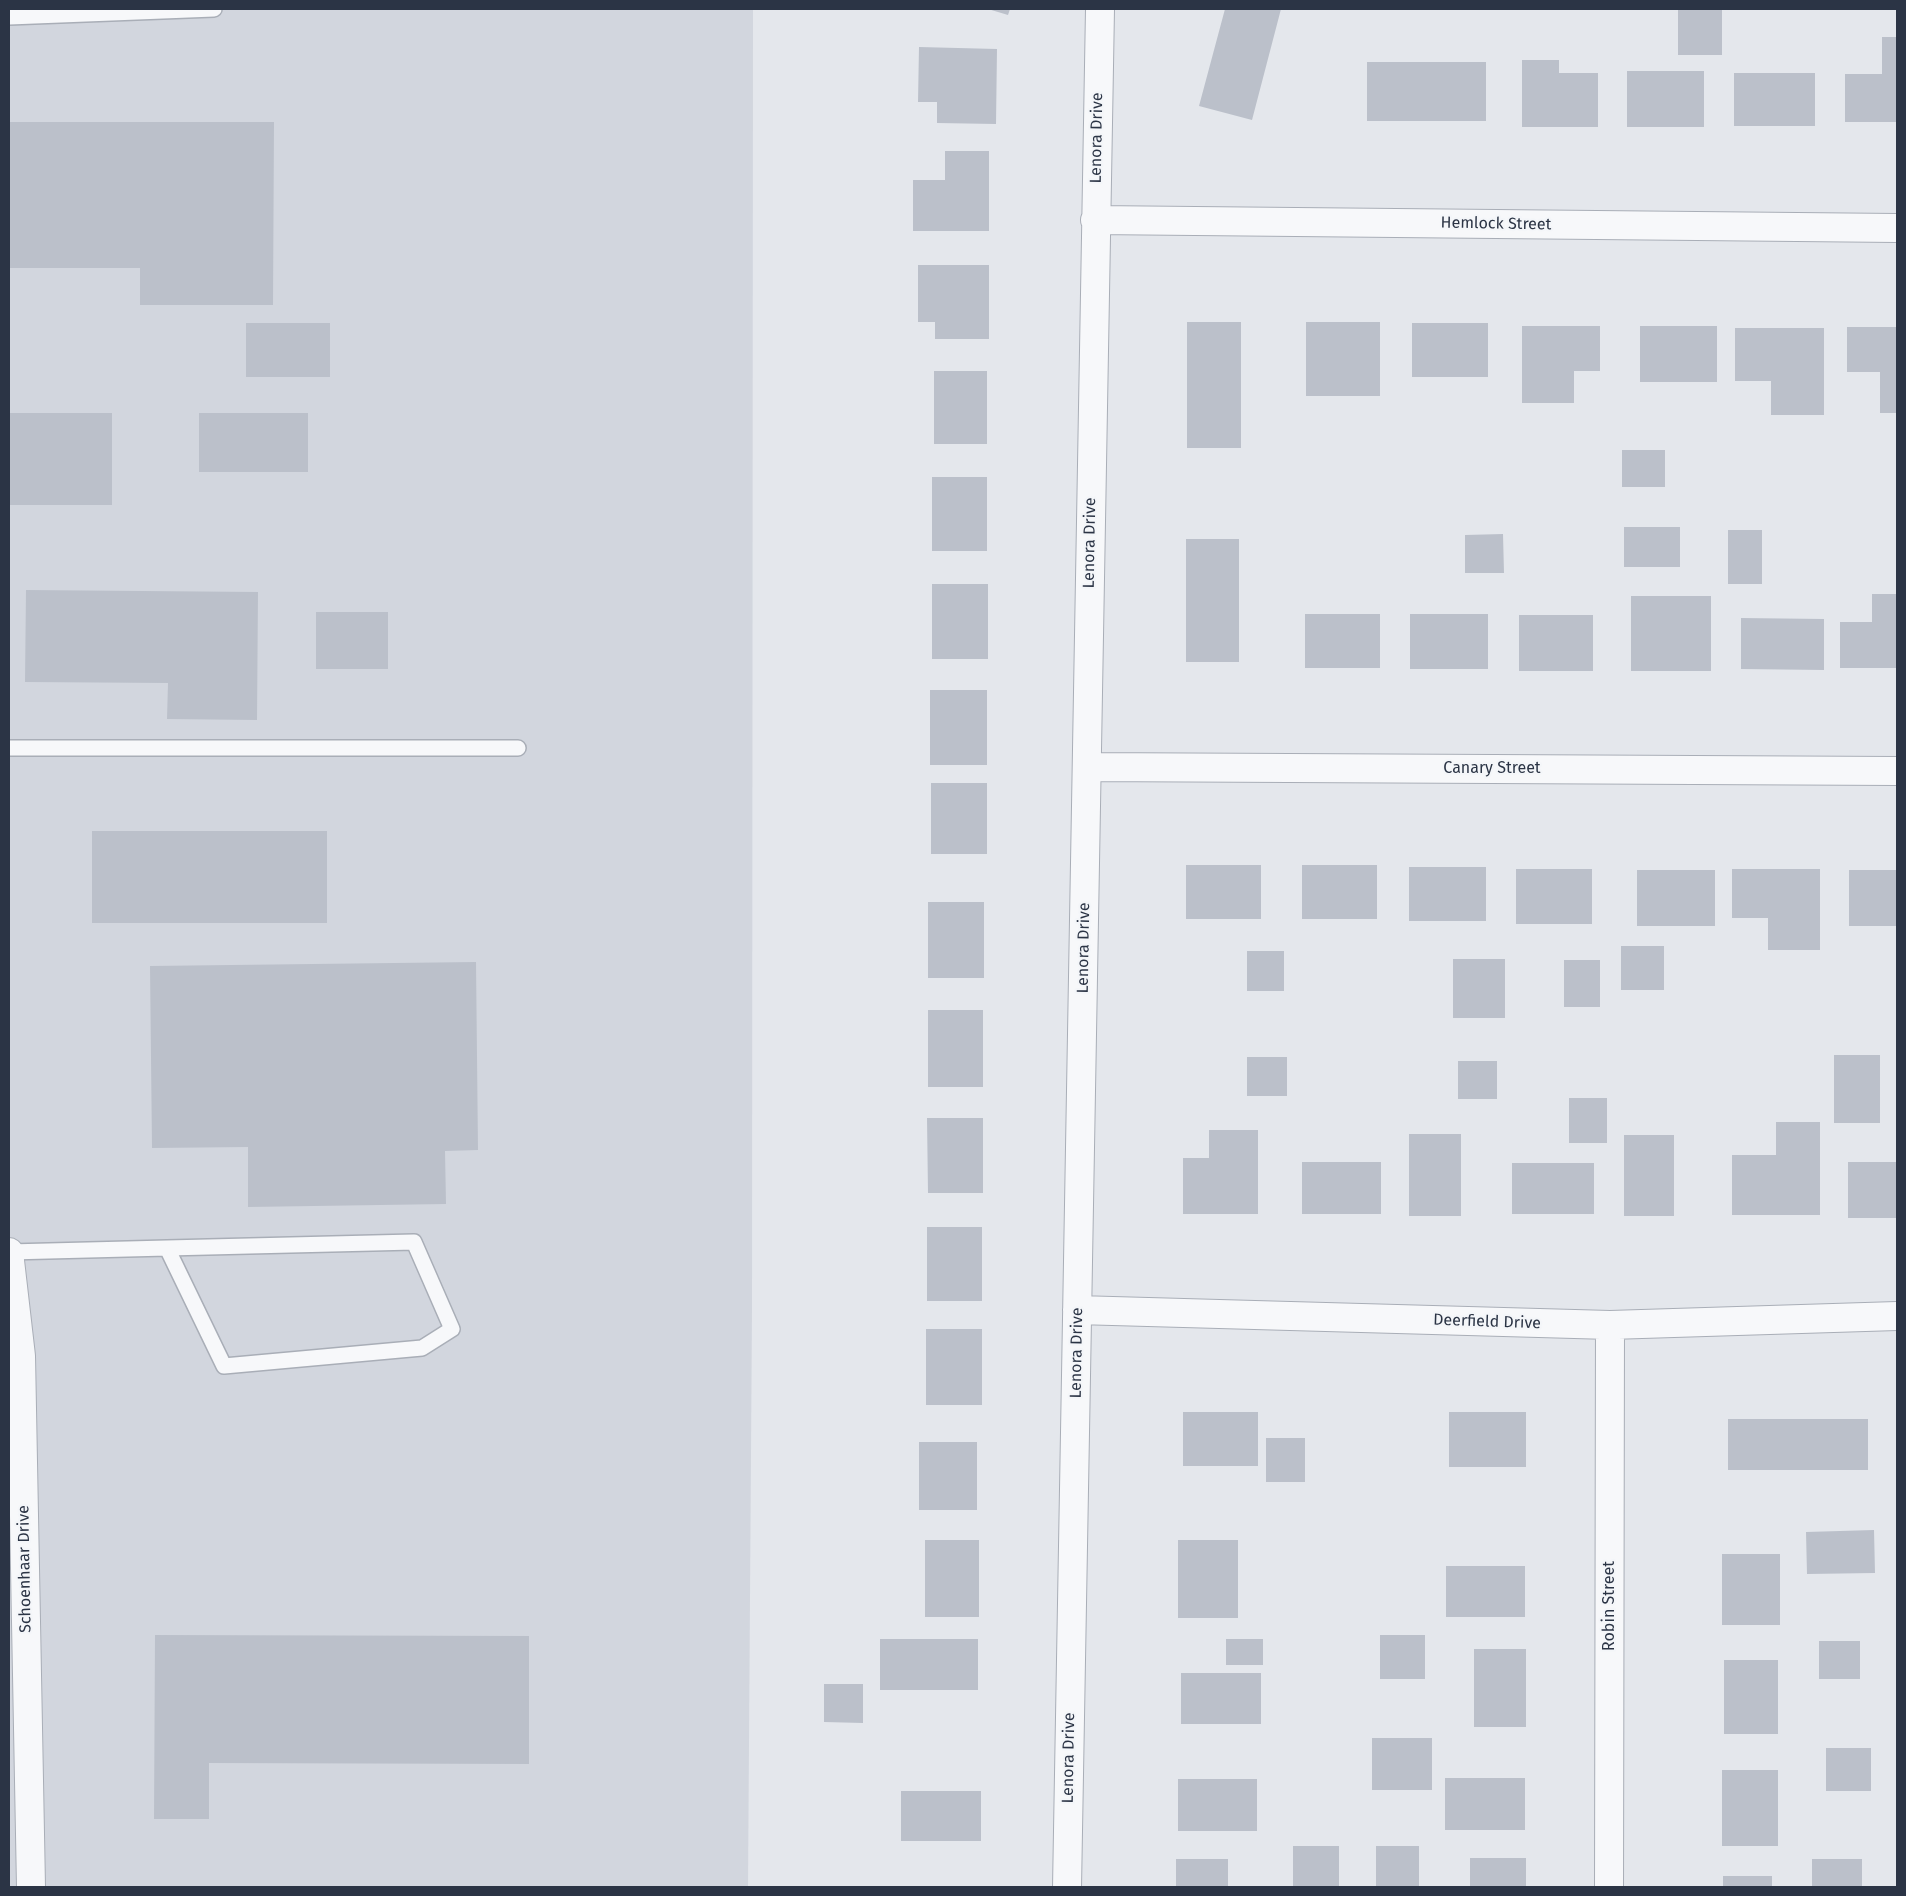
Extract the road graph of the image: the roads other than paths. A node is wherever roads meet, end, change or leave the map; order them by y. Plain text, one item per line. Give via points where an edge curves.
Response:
1 (214, 9) edge
2 (1100, 9) edge
3 (9, 17) edge
4 (1095, 220) junction
5 (1897, 228) edge
6 (9, 748) edge
7 (518, 748) dead end
8 (1087, 767) junction
9 (1897, 771) edge
10 (167, 1248) junction
11 (9, 1252) edge
12 (1077, 1310) junction
13 (1897, 1316) edge
14 (1610, 1325) junction
15 (31, 1887) edge
16 (1067, 1887) edge
17 (1609, 1887) edge

1 - 3 lane
2 - 4 street, Lenora Drive
4 - 5 street, Hemlock Street
4 - 8 street, Lenora Drive
6 - 7 lane
8 - 9 street, Canary Street
8 - 12 street, Lenora Drive
10 - 10 lane via 414,1242 452,1329 422,1348 224,1366
10 - 11 lane
11 - 15 street, Schoenhaar Drive via 21,1356
12 - 14 street, Deerfield Drive
12 - 16 street, Lenora Drive
13 - 14 street, Deerfield Drive
14 - 17 street, Robin Street

